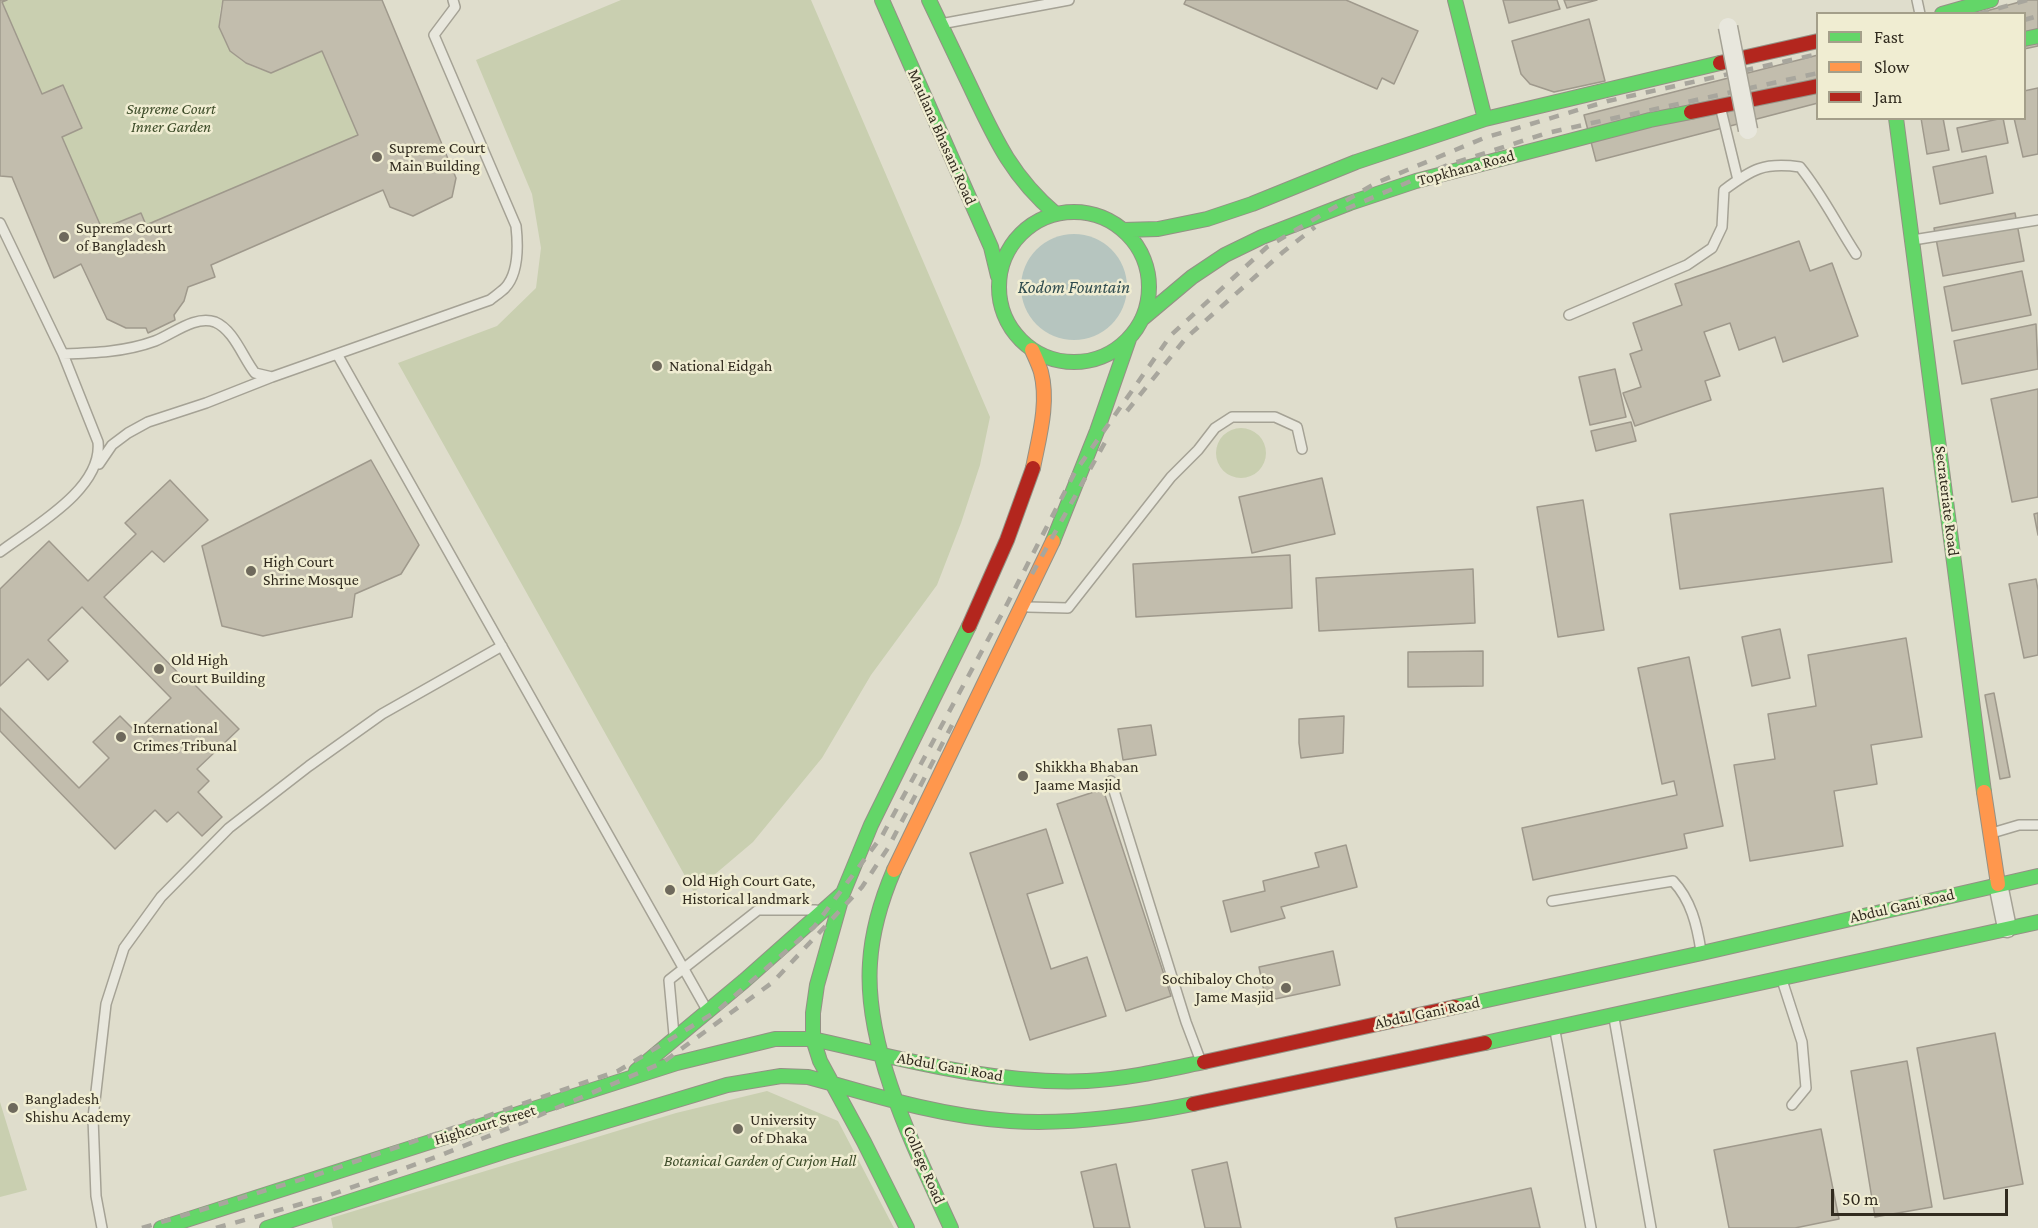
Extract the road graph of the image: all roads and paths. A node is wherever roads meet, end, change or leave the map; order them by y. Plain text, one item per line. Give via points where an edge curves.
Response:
1 (453, 0) edge
2 (882, 0) edge
3 (929, 0) edge
4 (1069, 0) edge
5 (1455, 0) edge
6 (1991, 0) edge
7 (1949, 12) edge
8 (941, 24) junction
9 (1728, 27) dead end
10 (1816, 42) edge
11 (1816, 86) edge
12 (1720, 105) junction
13 (1485, 119) junction
14 (1896, 120) edge
15 (1748, 130) dead end
16 (1738, 180) junction
17 (1056, 214) junction
18 (2038, 220) edge
19 (0, 223) edge
20 (1123, 230) junction
21 (1913, 240) junction
22 (1856, 254) dead end
23 (998, 276) junction
24 (1569, 315) dead end
25 (1142, 320) junction
26 (1129, 339) junction
27 (1032, 350) junction
28 (63, 354) junction
29 (337, 354) junction
30 (272, 377) junction
31 (1302, 449) dead end
32 (96, 468) junction
33 (0, 552) edge
34 (1022, 607) junction
35 (502, 646) junction
36 (1111, 781) dead end
37 (2038, 825) edge
38 (1990, 834) junction
39 (2038, 876) edge
40 (1998, 884) junction
41 (843, 893) junction
42 (1552, 901) dead end
43 (825, 910) junction
44 (2038, 922) edge
45 (2007, 928) junction
46 (1702, 953) junction
47 (683, 968) junction
48 (1781, 978) junction
49 (708, 1012) junction
50 (1614, 1015) junction
51 (1555, 1028) junction
52 (813, 1039) junction
53 (674, 1040) junction
54 (881, 1054) junction
55 (1201, 1062) junction
56 (624, 1080) junction
57 (830, 1083) junction
58 (899, 1102) junction
59 (1792, 1105) dead end
60 (102, 1228) edge
61 (161, 1228) edge
62 (267, 1228) edge
63 (907, 1228) edge
64 (951, 1228) edge
65 (1592, 1228) edge
66 (1651, 1228) edge

1 - 29 lane via 455,7 434,35 516,226 515,267 507,286 490,300
2 - 23 main road, Maulana Bhasani Road via 991,247
3 - 8 main road
4 - 8 lane
5 - 13 main road
6 - 7 main road
8 - 17 main road via 997,144 1019,177
9 - 15 street, bridge
10 - 13 main road via 1642,86
11 - 12 main road, Topkhana Road
12 - 16 lane
12 - 25 main road, Topkhana Road via 1649,115 1350,202 1225,255 1192,277
13 - 20 main road via 1356,162 1207,219 1158,229
14 - 21 main road, Secrateriate Road
16 - 22 lane via 1750,171 1779,164 1800,167
16 - 24 lane via 1724,190 1722,227 1712,248 1687,265
17 - 20 main road via 1087,213
17 - 23 main road via 1028,226 1014,240
18 - 21 lane
19 - 28 lane
20 - 25 main road via 1135,242 1148,272 1148,304
21 - 38 main road, Secrateriate Road
23 - 27 main road via 1004,318
25 - 26 main road
26 - 27 main road via 1107,354 1082,362 1056,360
26 - 34 main road, College Road via 1070,502
27 - 41 main road via 1044,394 1033,469 1023,500 965,634 871,825
28 - 30 lane via 125,349 202,320 216,323 227,332 255,373
28 - 32 lane via 98,442
29 - 30 lane
29 - 35 lane
30 - 32 lane via 148,422 112,445
31 - 34 lane via 1297,427 1275,417 1232,417 1215,428 1171,477 1068,608
32 - 33 lane via 64,505
34 - 54 main road, College Road via 915,825 885,897 870,962 871,1002
35 - 47 lane
35 - 60 lane via 382,714 229,828 161,897 124,948 106,1004 93,1118 96,1196
36 - 55 lane
37 - 38 lane via 2019,825
38 - 40 main road, Secrateriate Road
39 - 40 main road, Abdul Gani Road
40 - 45 street
40 - 46 main road, Abdul Gani Road
41 - 43 main road
41 - 52 main road via 817,985
42 - 46 lane via 1673,881 1684,892 1697,925
43 - 47 lane via 758,910
43 - 49 main road
44 - 45 main road
45 - 48 main road
46 - 55 main road, Abdul Gani Road
47 - 49 lane
47 - 53 lane via 669,980
48 - 50 main road
48 - 59 lane via 1802,1042 1806,1088
49 - 53 main road
50 - 51 main road
50 - 66 lane
51 - 58 main road via 1159,1111 1103,1119 1010,1121
51 - 65 lane
52 - 54 main road, Abdul Gani Road
52 - 56 main road, Highcourt Street via 775,1039
52 - 57 main road
53 - 56 main road
54 - 55 main road, Abdul Gani Road via 986,1075 1052,1081 1125,1077
54 - 58 main road, College Road
56 - 61 main road, Highcourt Street
57 - 58 main road
57 - 62 main road, Highcourt Street via 781,1076 726,1085
57 - 63 main road
58 - 64 main road, College Road

